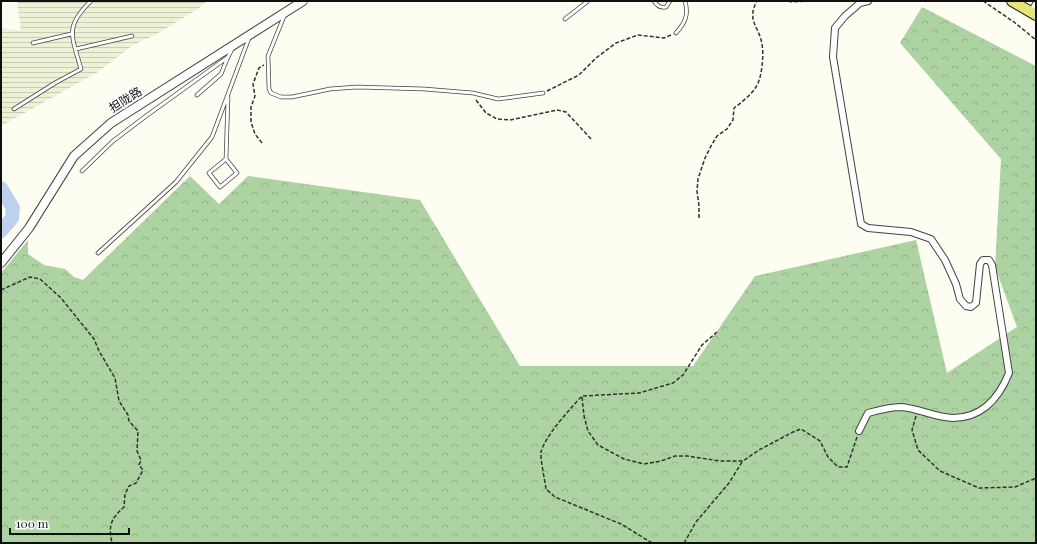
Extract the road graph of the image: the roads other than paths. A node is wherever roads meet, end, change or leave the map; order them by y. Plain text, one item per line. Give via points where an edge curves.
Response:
1 (91, 1) edge
2 (303, 1) edge
3 (588, 1) edge
4 (654, 1) edge
5 (670, 1) edge
6 (685, 1) edge
7 (868, 1) edge
8 (1012, 1) edge
9 (1034, 10) edge
10 (286, 12) junction
11 (565, 19) dead end
12 (676, 33) road end
13 (71, 34) junction
14 (251, 34) junction
15 (132, 36) dead end
16 (33, 43) dead end
17 (234, 45) junction
18 (76, 49) junction
19 (228, 57) junction
20 (543, 93) road end
21 (229, 94) junction
22 (197, 95) dead end
23 (14, 109) dead end
24 (226, 159) junction
25 (82, 171) dead end
26 (98, 253) dead end
27 (1, 263) edge
28 (859, 431) road end

1 - 13 lane via 73,24
2 - 10 street, 担陇路
3 - 11 lane
4 - 5 lane via 662,8
6 - 12 lane via 687,18
7 - 28 street via 860,3 835,28 833,57 861,224 868,228 911,232 931,239 945,260 960,299 966,306 971,307 976,303 980,264 983,260 990,260 1009,373 994,400 975,415 952,418 902,407 885,408 868,413
8 - 9 main road
10 - 14 street, 担陇路
10 - 20 lane via 268,56 268,89 281,97 357,87 473,93 498,99
13 - 16 lane
13 - 18 lane
14 - 17 street, 担陇路
14 - 21 lane
15 - 18 lane
17 - 19 lane
17 - 27 street, 担陇路 via 110,123 74,156 29,228
18 - 23 lane via 82,69
19 - 22 lane via 221,74
19 - 25 lane via 113,141
21 - 24 lane
21 - 26 lane via 212,137 188,169
24 - 24 lane via 210,173 220,187 237,173

